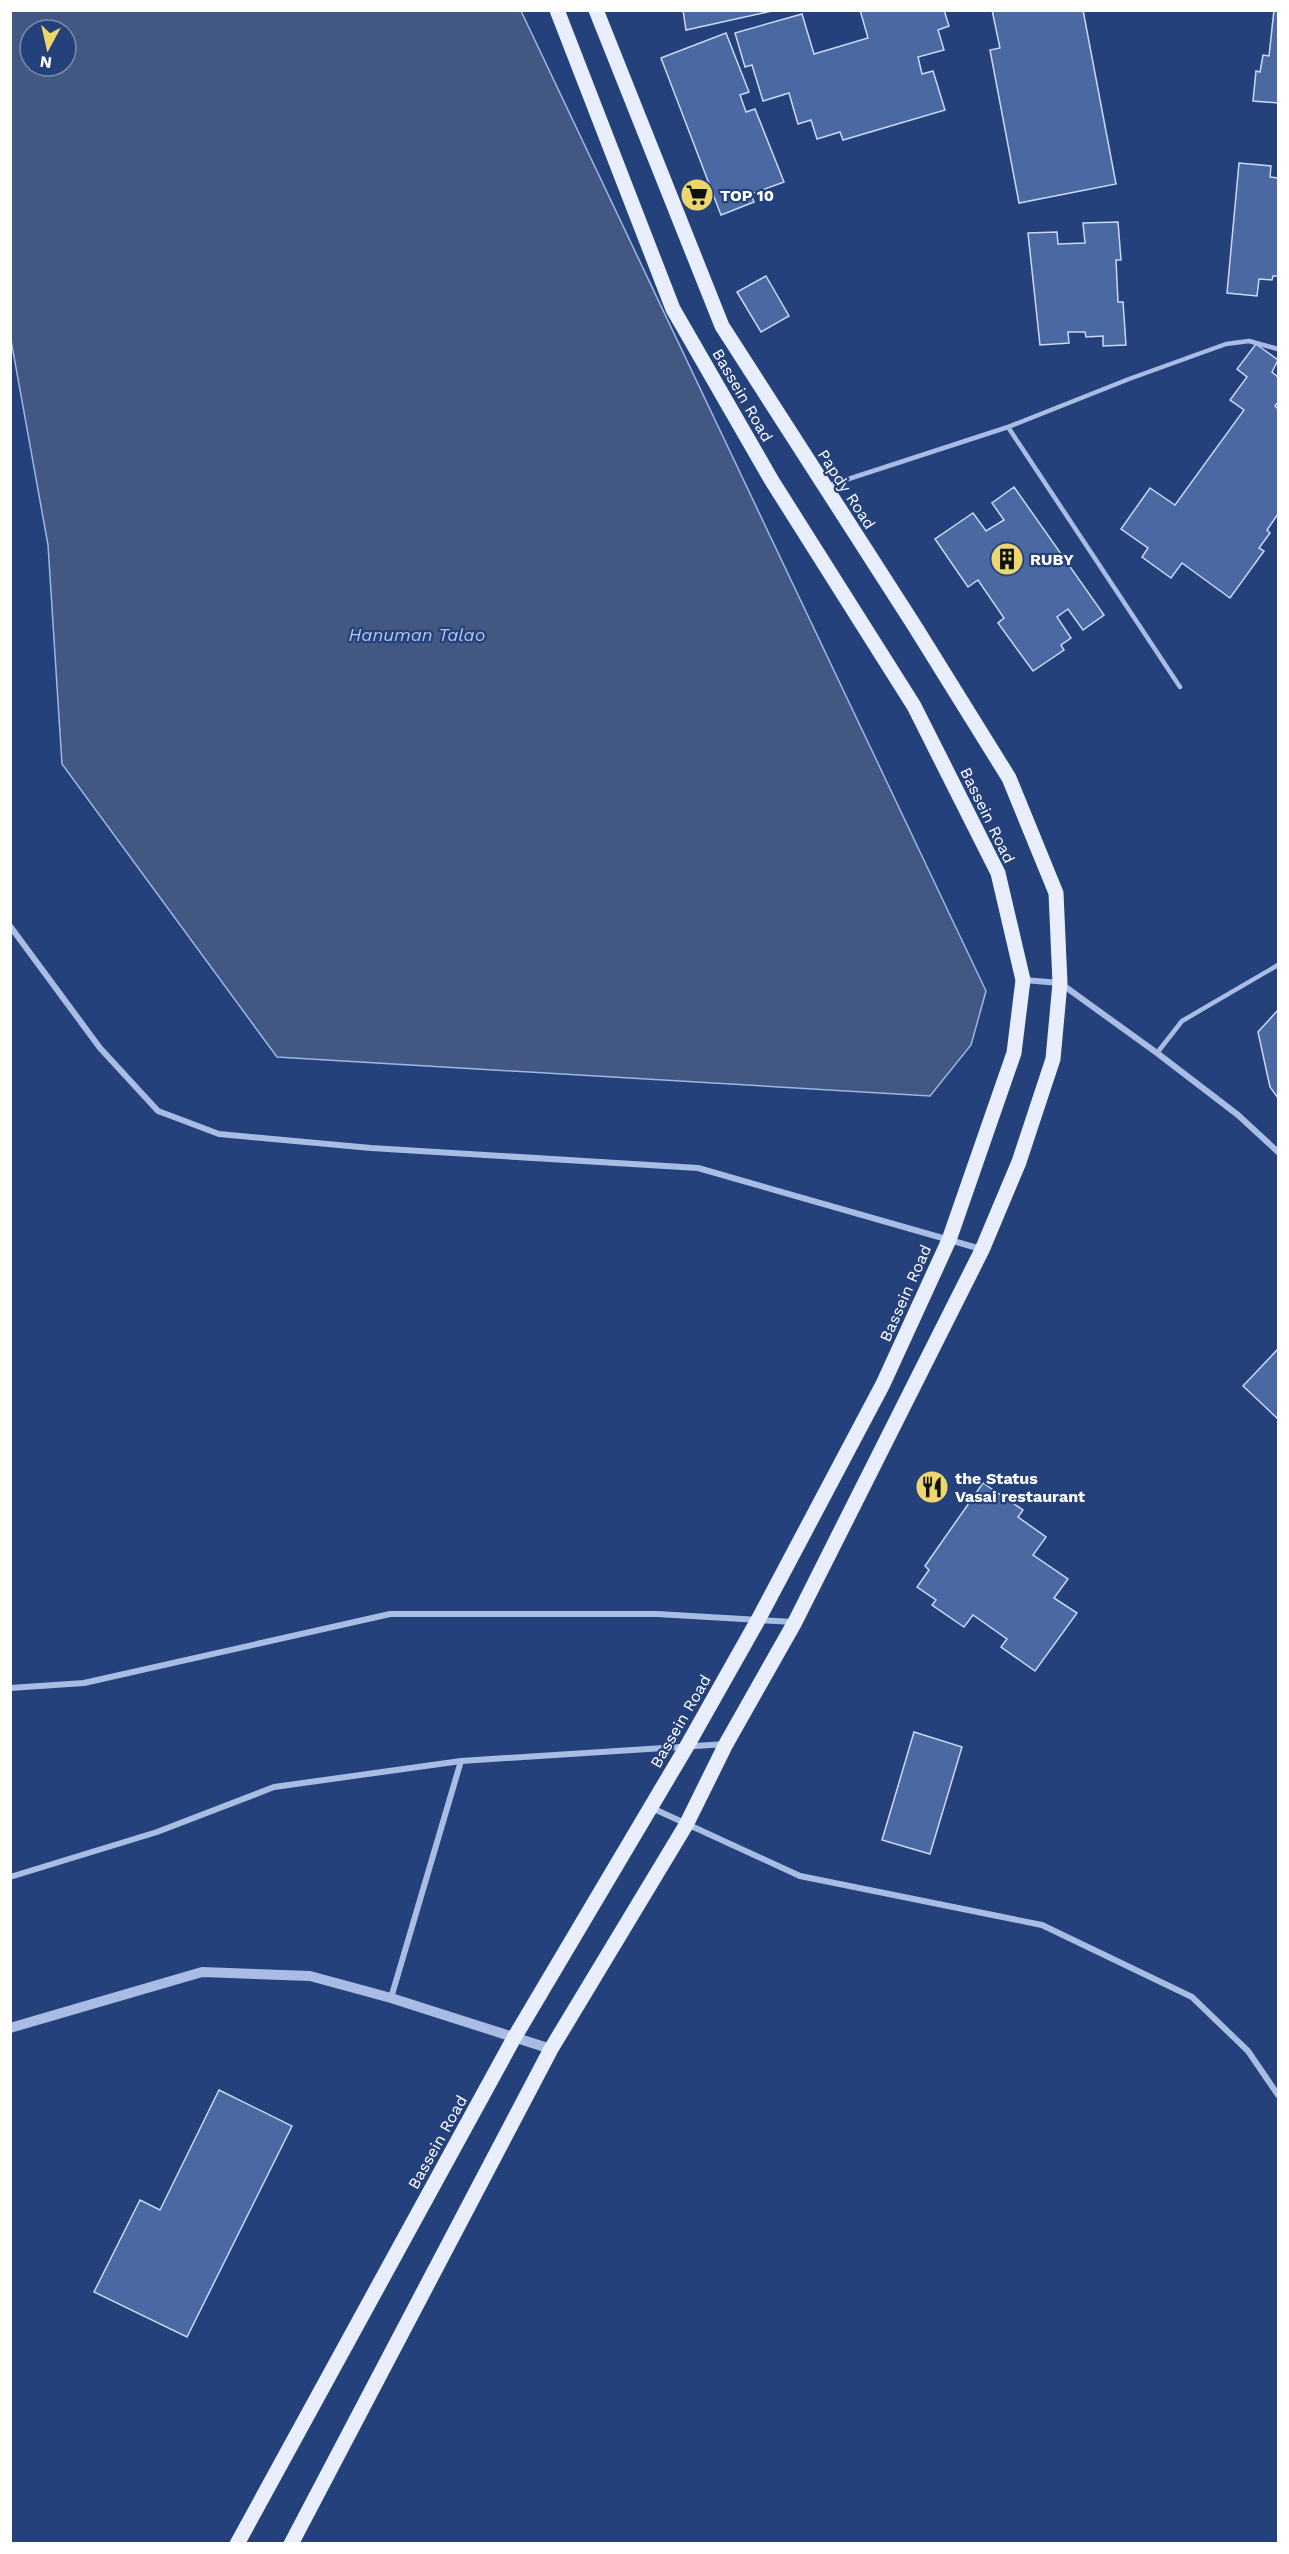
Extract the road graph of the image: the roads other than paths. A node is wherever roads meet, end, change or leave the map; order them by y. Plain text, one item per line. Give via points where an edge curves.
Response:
1 (556, 10) edge
2 (596, 10) edge
3 (1278, 349) edge
4 (1008, 427) junction
5 (824, 487) junction
6 (1180, 687) dead end
7 (10, 926) edge
8 (1278, 965) edge
9 (1023, 980) junction
10 (1060, 983) junction
11 (1157, 1053) junction
12 (1278, 1152) edge
13 (949, 1240) junction
14 (982, 1250) junction
15 (758, 1620) junction
16 (795, 1622) junction
17 (10, 1688) edge
18 (726, 1744) junction
19 (687, 1746) junction
20 (461, 1761) junction
21 (651, 1807) junction
22 (686, 1825) junction
23 (10, 1877) edge
24 (391, 1998) junction
25 (10, 2028) edge
26 (514, 2038) junction
27 (551, 2049) junction
28 (1278, 2095) edge
29 (237, 2544) edge
30 (291, 2544) edge

1 - 9 main road, Bassein Road via 673,309 772,481 914,706 998,873
2 - 5 main road, Papdy Road via 722,326
3 - 4 lane via 1249,341 1226,344
4 - 5 lane
4 - 6 lane
5 - 10 main road, Papdy Road via 1009,778 1056,892
7 - 13 street via 100,1048 158,1111 219,1134 371,1148 698,1168
8 - 11 lane via 1182,1021
9 - 10 street
9 - 13 main road, Bassein Road via 1014,1053
10 - 11 street
10 - 14 main road via 1053,1059 1019,1162
11 - 12 street via 1238,1115
13 - 14 street
13 - 15 main road, Bassein Road via 883,1384
14 - 16 main road
15 - 16 street
15 - 17 street via 657,1614 390,1614 84,1683
15 - 19 main road, Bassein Road
16 - 18 main road
18 - 19 street
18 - 22 main road
19 - 20 street
19 - 21 main road, Bassein Road
20 - 23 street via 274,1788 157,1832
20 - 24 street
21 - 22 street
21 - 26 main road, Bassein Road
22 - 27 main road
22 - 28 street via 800,1876 1042,1925 1192,1997 1248,2052
24 - 25 street via 310,1976 201,1972
24 - 26 street
26 - 27 street
26 - 29 main road, Bassein Road
27 - 30 main road

